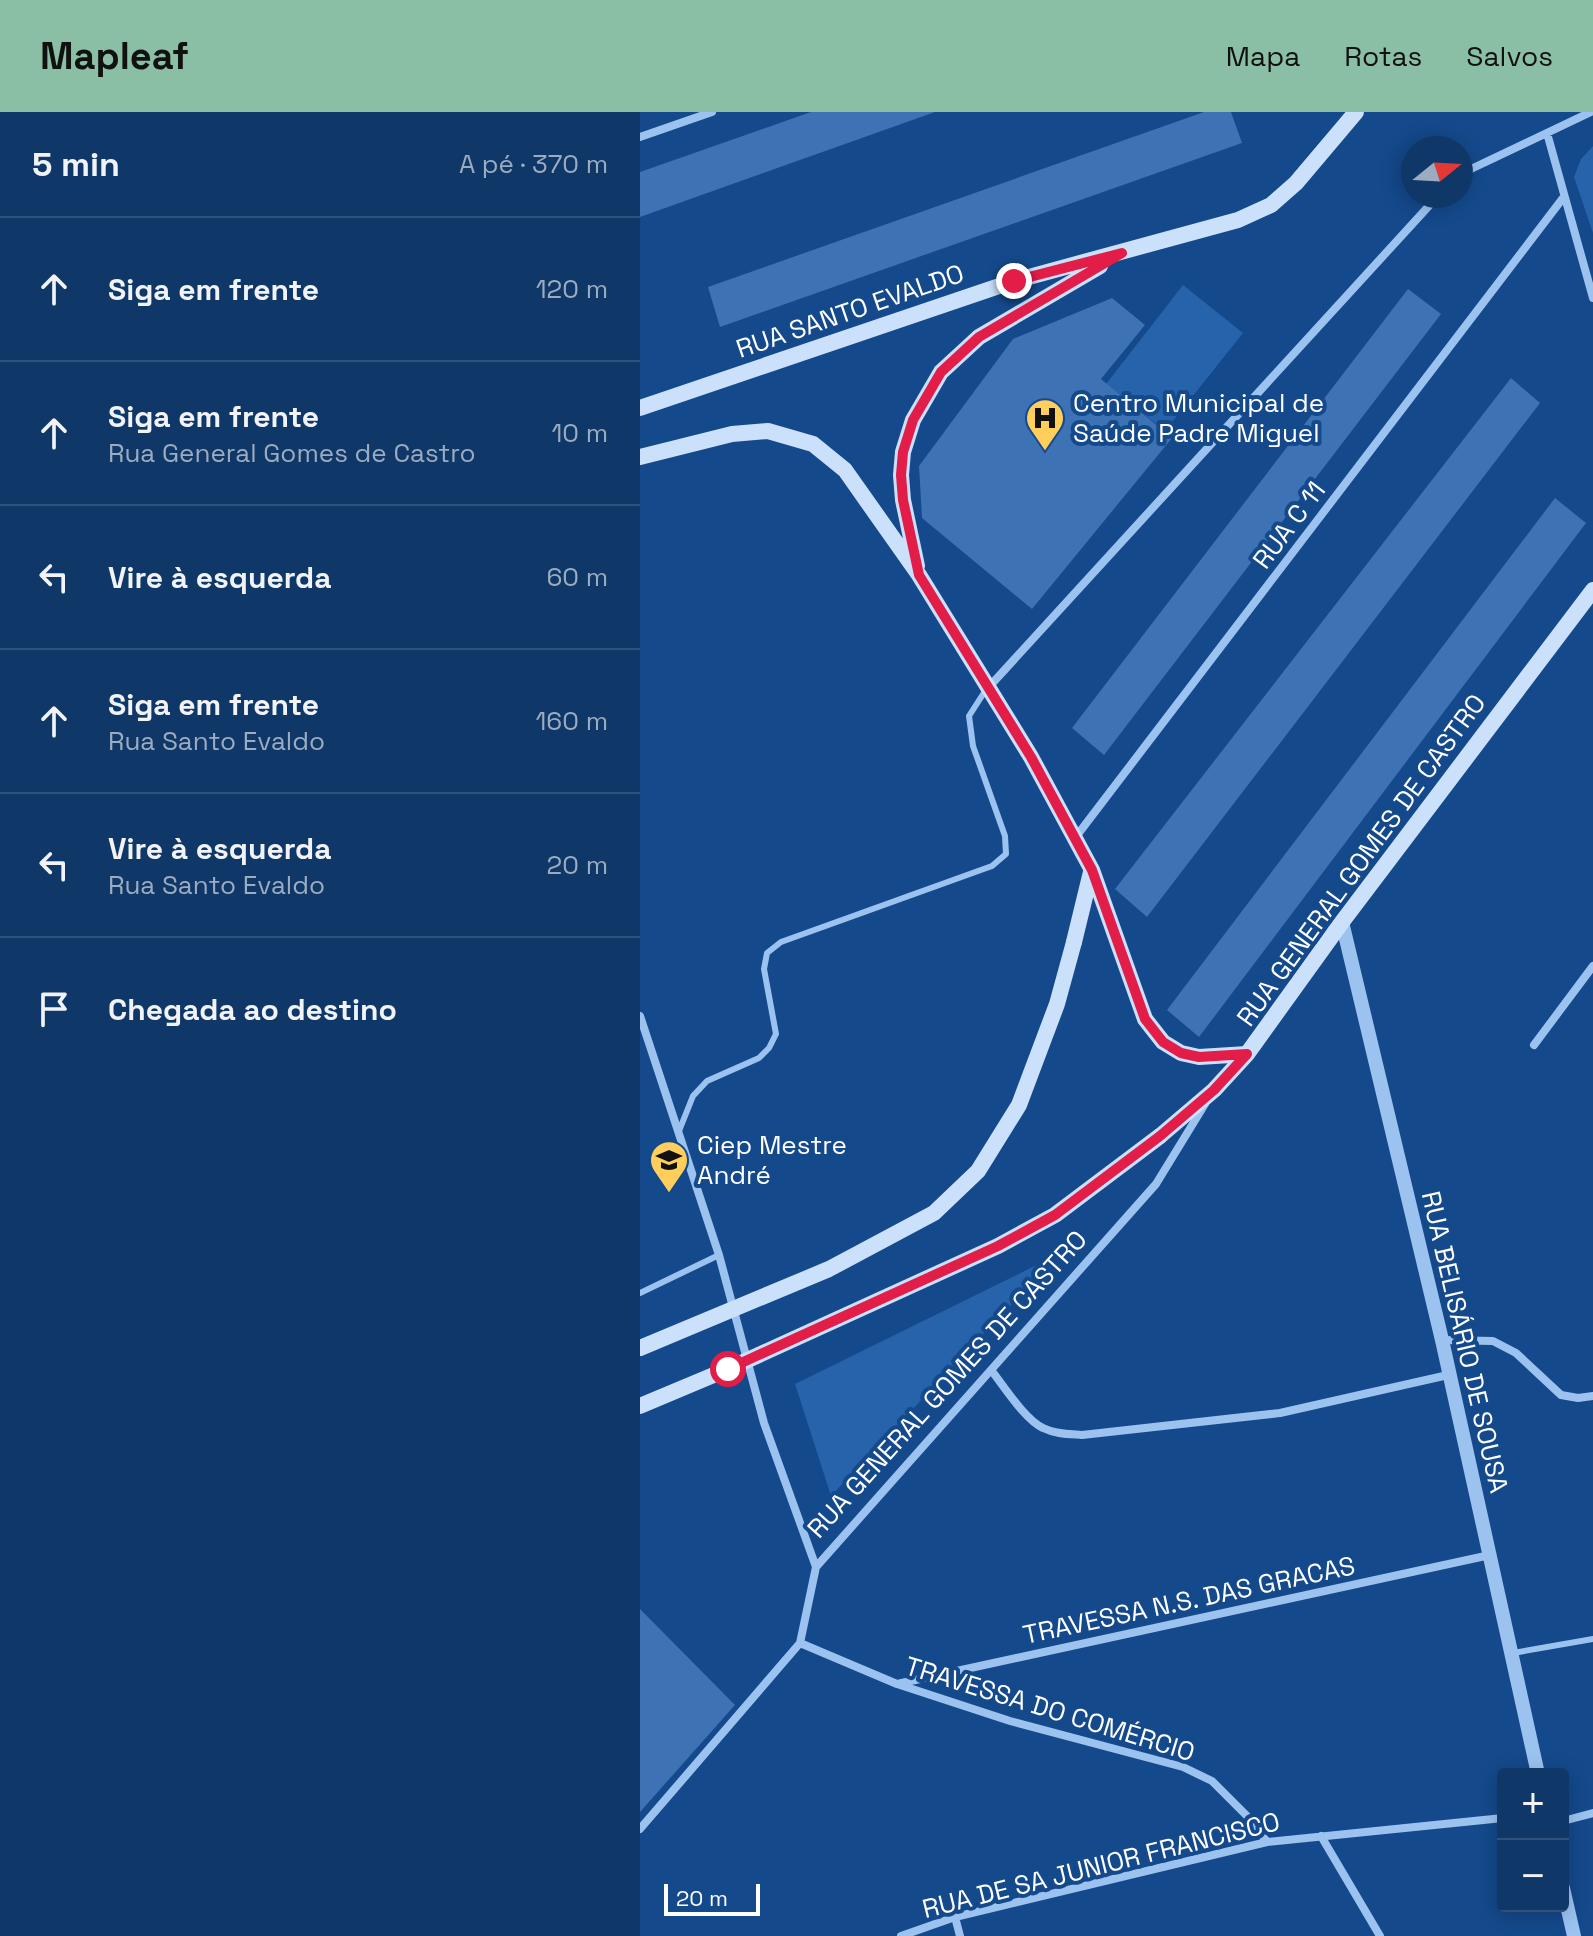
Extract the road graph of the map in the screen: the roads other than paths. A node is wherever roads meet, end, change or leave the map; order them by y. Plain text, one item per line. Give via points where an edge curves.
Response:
1 (712, 112) edge
2 (1356, 112) edge
3 (1591, 112) edge
4 (1547, 133) junction
5 (640, 137) edge
6 (1473, 168) edge
7 (1563, 198) junction
8 (1427, 208) edge
9 (1122, 253) junction
10 (1593, 298) edge
11 (640, 408) edge
12 (640, 457) edge
13 (919, 575) junction
14 (1593, 590) edge
15 (987, 688) junction
16 (1075, 838) junction
17 (1092, 870) junction
18 (1342, 922) junction
19 (1593, 966) edge
20 (640, 1016) edge
21 (1534, 1045) dead end
22 (1247, 1054) junction
23 (1214, 1090) junction
24 (678, 1132) junction
25 (719, 1255) junction
26 (640, 1293) edge
27 (1442, 1340) junction
28 (640, 1348) edge
29 (991, 1370) junction
30 (1448, 1375) junction
31 (1593, 1396) edge
32 (640, 1406) edge
33 (1490, 1555) junction
34 (816, 1567) junction
35 (1593, 1639) edge
36 (800, 1643) junction
37 (1509, 1653) junction
38 (897, 1684) junction
39 (1537, 1768) edge
40 (1593, 1813) edge
41 (1497, 1819) edge
42 (1569, 1819) edge
43 (640, 1829) edge
44 (1321, 1836) junction
45 (1267, 1842) junction
46 (1568, 1912) edge
47 (955, 1917) junction
48 (901, 1936) edge
49 (960, 1936) edge
50 (1380, 1936) edge
51 (1574, 1936) edge

1 - 5 street
2 - 9 main road, RUA SANTO EVALDO via 1271,205 1238,220
3 - 4 street
4 - 6 street
4 - 7 street
7 - 10 street
7 - 16 street, RUA C 11
8 - 15 street
9 - 11 main road, RUA SANTO EVALDO via 1014,281
9 - 13 main road, RUA SANTO EVALDO via 979,337 941,372 913,420 903,452 903,500
12 - 13 main road, RUA SANTO EVALDO via 732,434 768,431 813,444 845,470
13 - 15 main road, RUA SANTO EVALDO
14 - 18 main road, RUA GENERAL GOMES DE CASTRO
15 - 16 main road, RUA SANTO EVALDO
15 - 24 lane via 969,716 1006,854 992,866 781,942 767,953 764,969 776,1034 759,1058 707,1081 693,1096
16 - 17 main road, RUA SANTO EVALDO
17 - 22 main road, RUA SANTO EVALDO via 1145,1019 1163,1042 1199,1057
17 - 28 main road, bridge via 1057,1004 1019,1105 978,1171 934,1213 829,1269
18 - 22 main road, RUA GENERAL GOMES DE CASTRO
18 - 27 street, RUA BELISÁRIO DE SOUSA
19 - 21 street
20 - 24 street
22 - 23 main road, RUA GENERAL GOMES DE CASTRO
23 - 29 street, RUA GENERAL GOMES DE CASTRO via 1156,1184
23 - 32 main road, bridge via 1055,1215 998,1246
24 - 25 street
25 - 26 lane
25 - 34 street via 764,1423
27 - 30 street, RUA BELISÁRIO DE SOUSA
27 - 31 street via 1493,1341 1516,1353 1561,1395
29 - 30 street via 1041,1428 1082,1435 1280,1413
29 - 34 street, RUA GENERAL GOMES DE CASTRO
30 - 33 street, RUA BELISÁRIO DE SOUSA
33 - 37 street, RUA BELISÁRIO DE SOUSA
33 - 38 street, TRAVESSA N.S. DAS GRACAS
34 - 36 street, RUA GENERAL GOMES DE CASTRO
35 - 37 lane
36 - 38 street, TRAVESSA DO COMÉRCIO
36 - 43 street, RUA GENERAL GOMES DE CASTRO
37 - 39 street, RUA BELISÁRIO DE SOUSA
38 - 45 street, TRAVESSA DO COMÉRCIO via 1010,1721 1183,1767 1212,1781
40 - 42 street
41 - 44 street, RUA DE SA JUNIOR FRANCISCO
44 - 45 street, RUA DE SA JUNIOR FRANCISCO
44 - 50 street
45 - 47 street, RUA DE SA JUNIOR FRANCISCO
46 - 51 street
47 - 48 street, RUA DE SA JUNIOR FRANCISCO
47 - 49 street

